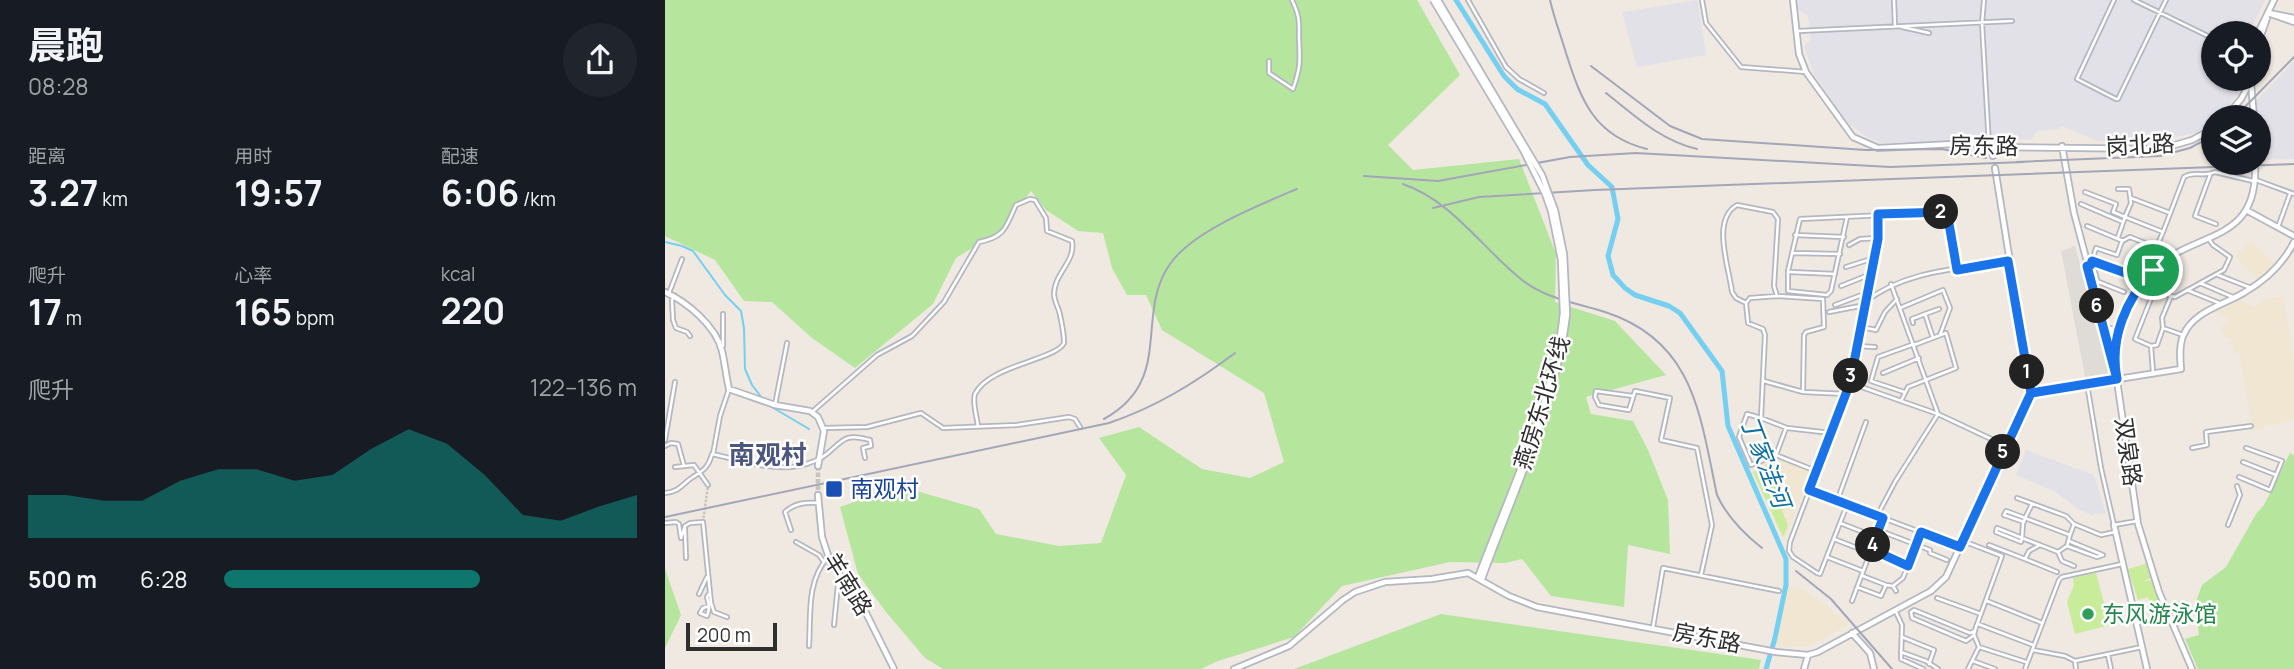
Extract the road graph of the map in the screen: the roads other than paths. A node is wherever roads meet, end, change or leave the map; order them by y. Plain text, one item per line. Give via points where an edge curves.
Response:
1 (1292, 0) edge
2 (1435, 0) edge
3 (1468, 0) edge
4 (1702, 0) edge
5 (1793, 0) edge
6 (1894, 0) edge
7 (1984, 0) edge
8 (2114, 0) edge
9 (2134, 0) edge
10 (2166, 0) edge
11 (2274, 0) edge
12 (2160, 13) junction
13 (2268, 13) junction
14 (2294, 20) edge
15 (2012, 21) dead end
16 (2264, 21) edge
17 (2265, 21) edge
18 (1984, 22) junction
19 (1895, 26) junction
20 (1795, 31) junction
21 (1929, 33) dead end
22 (2201, 33) edge
23 (1269, 61) dead end
24 (1806, 72) junction
25 (1544, 93) dead end
26 (2201, 136) edge
27 (1990, 146) junction
28 (2063, 146) junction
29 (1993, 156) dead end
30 (1995, 168) dead end
31 (2201, 175) edge
32 (2210, 175) edge
33 (2229, 175) edge
34 (2256, 175) edge
35 (2256, 181) junction
36 (2118, 189) dead end
37 (2085, 192) dead end
38 (2292, 194) edge
39 (2130, 198) junction
40 (2081, 204) dead end
41 (2246, 210) junction
42 (2170, 213) junction
43 (1878, 214) junction
44 (1847, 217) junction
45 (2125, 217) junction
46 (2123, 222) junction
47 (2216, 223) dead end
48 (2087, 226) dead end
49 (2278, 227) junction
50 (2162, 232) junction
51 (1795, 235) junction
52 (2294, 236) edge
53 (1844, 237) junction
54 (1878, 237) junction
55 (2118, 237) junction
56 (2209, 238) junction
57 (2123, 241) junction
58 (2294, 242) edge
59 (1849, 245) dead end
60 (2157, 248) junction
61 (1792, 253) junction
62 (1840, 254) junction
63 (2172, 257) junction
64 (1874, 258) junction
65 (682, 259) dead end
66 (2008, 261) junction
67 (2092, 261) junction
68 (2087, 266) junction
69 (1846, 267) dead end
70 (1957, 270) junction
71 (2153, 270) junction
72 (1788, 272) junction
73 (1835, 274) junction
74 (1871, 274) junction
75 (2216, 274) junction
76 (2094, 283) junction
77 (1891, 284) junction
78 (2200, 284) junction
79 (1841, 286) dead end
80 (2251, 288) junction
81 (2187, 290) junction
82 (2124, 292) dead end
83 (667, 293) edge
84 (1867, 293) junction
85 (675, 296) junction
86 (1777, 296) junction
87 (2171, 296) junction
88 (2235, 298) junction
89 (1897, 299) junction
90 (1746, 303) junction
91 (1865, 304) junction
92 (2223, 304) junction
93 (1835, 305) dead end
94 (1901, 307) junction
95 (1939, 309) dead end
96 (1829, 312) dead end
97 (723, 314) dead end
98 (1925, 314) junction
99 (1913, 323) dead end
100 (2119, 326) junction
101 (1861, 327) junction
102 (2103, 327) junction
103 (2163, 328) junction
104 (1940, 335) junction
105 (2183, 335) junction
106 (690, 336) dead end
107 (1933, 338) junction
108 (787, 343) dead end
109 (1914, 344) junction
110 (1857, 346) junction
111 (2151, 346) junction
112 (1875, 347) dead end
113 (2109, 348) junction
114 (722, 350) junction
115 (1919, 358) junction
116 (2115, 367) junction
117 (1882, 373) dead end
118 (2153, 373) junction
119 (1926, 379) junction
120 (2117, 379) junction
121 (1763, 381) junction
122 (675, 382) dead end
123 (1850, 383) junction
124 (2087, 384) junction
125 (729, 389) junction
126 (1803, 391) junction
127 (1904, 393) junction
128 (2031, 393) junction
129 (1846, 394) junction
130 (1633, 396) junction
131 (1901, 401) junction
132 (775, 405) junction
133 (811, 412) junction
134 (1938, 414) junction
135 (1761, 418) junction
136 (1866, 422) dead end
137 (978, 426) junction
138 (2251, 426) dead end
139 (1080, 427) dead end
140 (824, 428) junction
141 (1786, 428) junction
142 (1831, 433) junction
143 (665, 440) edge
144 (665, 446) edge
145 (2006, 446) junction
146 (2192, 447) dead end
147 (2246, 448) dead end
148 (712, 454) junction
149 (1776, 455) junction
150 (865, 458) dead end
151 (818, 459) junction
152 (2243, 462) dead end
153 (684, 466) junction
154 (675, 467) dead end
155 (818, 467) tunnel mouth
156 (1817, 471) junction
157 (699, 475) junction
158 (2276, 475) junction
159 (2239, 477) dead end
160 (708, 485) dead end
161 (2237, 486) dead end
162 (1809, 490) junction
163 (665, 492) edge
164 (818, 495) tunnel mouth
165 (2017, 498) dead end
166 (1837, 501) junction
167 (818, 503) junction
168 (2032, 504) junction
169 (1847, 505) junction
170 (1877, 516) junction
171 (1883, 518) junction
172 (2024, 520) junction
173 (2137, 521) junction
174 (665, 523) edge
175 (1840, 523) junction
176 (2074, 524) junction
177 (2228, 525) dead end
178 (685, 526) junction
179 (2114, 526) junction
180 (791, 530) dead end
181 (1878, 530) junction
182 (1921, 532) junction
183 (2115, 532) junction
184 (2070, 535) junction
185 (1876, 537) junction
186 (2022, 538) junction
187 (1834, 539) junction
188 (1963, 541) junction
189 (796, 542) dead end
190 (2068, 543) junction
191 (1916, 545) junction
192 (1989, 545) dead end
193 (2040, 545) junction
194 (1960, 547) junction
195 (1871, 551) junction
196 (2058, 552) junction
197 (1827, 556) junction
198 (828, 557) junction
199 (686, 558) dead end
200 (2025, 559) junction
201 (1947, 560) dead end
202 (824, 562) junction
203 (2122, 564) junction
204 (1908, 566) junction
205 (2074, 566) dead end
206 (2057, 572) dead end
207 (1862, 573) junction
208 (708, 574) junction
209 (839, 574) junction
210 (1701, 575) junction
211 (1480, 578) junction
212 (1886, 585) junction
213 (1893, 586) junction
214 (1857, 587) junction
215 (1779, 591) dead end
216 (1896, 591) dead end
217 (699, 594) dead end
218 (709, 594) junction
219 (1937, 598) dead end
220 (1852, 601) dead end
221 (1986, 601) junction
222 (709, 606) dead end
223 (1895, 610) junction
224 (1981, 614) junction
225 (727, 617) dead end
226 (2042, 623) junction
227 (1978, 624) junction
228 (834, 625) dead end
229 (1653, 627) junction
230 (1975, 633) junction
231 (1852, 634) junction
232 (1902, 637) junction
233 (2033, 645) junction
234 (809, 646) dead end
235 (1979, 647) junction
236 (2142, 647) junction
237 (2033, 650) junction
238 (1901, 652) junction
239 (1808, 655) junction
240 (2108, 655) junction
241 (1973, 661) junction
242 (2075, 661) junction
243 (2027, 662) junction
244 (1929, 664) junction
245 (894, 669) edge
246 (1234, 669) edge
247 (1804, 669) edge
248 (1874, 669) edge
249 (1923, 669) edge
250 (1938, 669) edge
251 (1968, 669) edge
252 (1994, 669) edge
253 (2025, 669) edge
254 (2075, 669) edge
255 (2111, 669) edge
256 (2147, 669) edge
257 (2192, 669) edge

1 - 23 street via 1300,21 1301,52 1293,89 1269,72
2 - 211 main road, 燕房东北环线, bridge via 1545,194 1561,260 1565,314 1560,341
3 - 25 street via 1506,67
4 - 24 street via 1706,23 1741,67
5 - 20 main road, 房东路
6 - 19 street
7 - 18 street
8 - 12 street via 2077,79 2116,99
9 - 12 street
10 - 12 street
11 - 13 main road
12 - 22 street
13 - 14 main road
13 - 16 main road
13 - 17 main road
15 - 18 street
18 - 19 street
18 - 27 street
19 - 20 street
19 - 21 street
20 - 24 main road, 房东路
24 - 27 main road, 房东路 via 1853,137 1869,146
26 - 28 main road, 岗北路 via 2161,149
27 - 28 main road, 房东路
27 - 29 main road
28 - 68 main road, 双泉路
30 - 66 main road
31 - 42 street via 2185,177
32 - 47 street via 2195,215
33 - 35 street
34 - 35 main road
35 - 38 street
35 - 41 main road
36 - 39 street via 2129,189
37 - 45 street via 2116,204 2113,212
38 - 49 street
39 - 42 street
39 - 45 street
40 - 46 street
41 - 49 main road
41 - 56 main road via 2232,226
42 - 50 street
43 - 44 street
43 - 54 street
43 - 70 street via 1947,212
44 - 51 street via 1800,219
44 - 53 street
45 - 46 street
45 - 50 street
46 - 55 street
48 - 55 street
49 - 52 main road
50 - 60 street
51 - 53 street
51 - 61 street
53 - 62 street
54 - 59 street
54 - 64 street
55 - 57 street
56 - 63 main road
56 - 75 street via 2231,257
57 - 60 street via 2130,237
57 - 67 street via 2117,255 2096,248
58 - 80 main road via 2270,275
60 - 63 street
61 - 62 street
61 - 72 street
62 - 73 street
63 - 71 main road
64 - 69 street
64 - 74 street
65 - 83 street
66 - 70 street
66 - 128 main road
67 - 68 street
67 - 71 street via 2134,276 2139,264
67 - 76 street
68 - 76 main road, 双泉路
70 - 77 street
71 - 100 main road via 2134,292
72 - 73 street
72 - 73 street via 1788,291 1827,295
74 - 79 street
74 - 84 street
75 - 78 street
75 - 80 street
76 - 82 street
76 - 102 main road, 双泉路
77 - 89 street
77 - 91 street
78 - 81 street
78 - 88 street
80 - 88 main road
81 - 87 street
81 - 92 street
83 - 85 main road
84 - 91 street
84 - 93 street
85 - 106 street via 671,300 673,320 676,328
85 - 114 main road via 705,323
86 - 90 street via 1752,296
86 - 90 street via 1778,219 1773,212 1737,205 1726,217 1723,234 1732,292
86 - 126 street via 1823,299 1824,327 1804,334
87 - 103 street
87 - 111 street via 2155,291 2152,296 2135,339
88 - 92 main road
89 - 94 street
89 - 101 street via 1876,330
90 - 121 street via 1748,324 1765,330
91 - 96 street
91 - 101 street
92 - 105 main road via 2197,318
94 - 104 street via 1943,290 1950,308
94 - 109 street
95 - 98 street
97 - 114 street
98 - 99 street via 1912,319
98 - 107 street
100 - 102 main road via 2113,330
100 - 113 main road
100 - 116 main road
101 - 110 street
102 - 113 main road, 双泉路
103 - 105 street
103 - 111 street via 2157,345
104 - 107 street
104 - 119 street via 1946,333 1956,368
105 - 118 main road via 2181,369
107 - 109 street
108 - 132 street
109 - 115 street
109 - 127 street via 1878,357 1871,381
110 - 112 street
110 - 123 street
111 - 118 street
113 - 116 main road, 双泉路
114 - 125 main road
115 - 117 street
115 - 119 street
116 - 120 main road, 双泉路
118 - 120 main road
119 - 127 street
119 - 134 street
120 - 124 main road
120 - 173 main road, 双泉路
121 - 126 street
121 - 135 street
122 - 143 street
123 - 129 street
123 - 131 street
124 - 128 main road
124 - 179 street
125 - 132 main road
125 - 148 street
126 - 129 street
127 - 131 street
128 - 145 main road
129 - 142 street
130 - 130 street via 1629,410 1599,405 1595,397 1596,391
130 - 210 street via 1635,391 1670,398 1661,440 1697,448 1712,525
131 - 134 street
132 - 133 main road
133 - 137 street via 869,361 912,336 944,302 979,242 1008,227 1016,205 1035,200 1046,218 1047,231 1072,241 1071,260 1053,295 1064,344 1010,366 977,391
133 - 140 main road
134 - 145 street
134 - 170 street
135 - 141 street
135 - 149 street via 1747,414 1739,437 1751,465
136 - 166 street
137 - 139 street via 1069,417
137 - 140 street via 943,428 921,413 867,427
138 - 146 street via 2206,432 2207,445
140 - 151 main road
141 - 142 street
141 - 149 street
142 - 156 street
144 - 153 street via 678,444
145 - 188 main road
147 - 158 street via 2282,461
148 - 151 street via 776,469
148 - 157 street via 709,467
149 - 156 street
150 - 151 street via 863,449 871,446 870,440 852,437
151 - 155 main road
152 - 158 street
153 - 154 street
153 - 157 street via 694,465
156 - 162 street
157 - 160 street
157 - 163 street via 678,490
158 - 159 street via 2270,490
161 - 177 street via 2239,495
162 - 166 street
162 - 197 street via 1789,551 1820,574
164 - 167 main road, 羊南路
165 - 168 street
166 - 169 street
167 - 180 street via 803,502 787,509
167 - 198 main road, 羊南路
168 - 172 street
168 - 176 street via 2066,516
169 - 170 street
169 - 175 street
170 - 171 street
171 - 181 street
171 - 182 street
172 - 172 street via 2006,511 2004,515
172 - 184 street
172 - 186 street
173 - 179 street
173 - 257 main road, 双泉路 via 2159,592
174 - 178 street via 679,524 681,538
175 - 185 street
175 - 187 street
176 - 183 street via 2101,535
176 - 184 street
178 - 199 street
178 - 208 street via 703,522
179 - 183 main road
181 - 185 street
181 - 191 street
182 - 191 street
182 - 194 street
183 - 203 main road
184 - 190 street
185 - 195 street
186 - 186 street via 2021,542 1996,532 1997,528
186 - 193 street
187 - 195 street
187 - 197 street
188 - 194 main road
188 - 221 street via 2002,556
189 - 202 street
190 - 190 street via 2097,557 2103,555
190 - 196 street
191 - 201 street
191 - 204 street
192 - 200 street
193 - 196 street
193 - 200 street
194 - 223 main road via 1942,582
195 - 204 street
195 - 207 street
196 - 205 street via 2062,561
197 - 207 street
198 - 202 street
198 - 209 main road, 羊南路
200 - 206 street
202 - 234 street via 811,594
203 - 226 street via 2061,577
203 - 236 main road
204 - 213 street
207 - 212 street
207 - 214 street
208 - 217 street
208 - 218 street
209 - 228 street
209 - 245 main road, 羊南路 via 870,619
210 - 215 street
210 - 229 street via 1663,568
211 - 229 main road, 房东路 via 1530,605
211 - 246 main road via 1459,573 1370,586 1343,600 1289,646
212 - 213 street
212 - 214 street via 1881,596
213 - 216 street
214 - 220 street
218 - 222 street
218 - 225 street via 714,612
219 - 224 street
221 - 224 street
221 - 226 street
223 - 231 main road
223 - 232 street
224 - 227 street
226 - 233 street
227 - 230 street
227 - 233 street
229 - 239 main road, 房东路
230 - 230 street via 1914,610 1911,612 1912,618 1966,641
230 - 235 street
231 - 239 main road
231 - 248 main road via 1870,653
232 - 238 street
232 - 244 street via 1934,650
233 - 237 street
235 - 241 street
235 - 243 street
236 - 240 street
236 - 256 main road
237 - 242 street
237 - 243 street
238 - 244 street
238 - 249 street via 1901,659
239 - 247 main road
240 - 242 street
240 - 255 street
241 - 251 street
241 - 252 street
242 - 254 street
243 - 253 street
244 - 250 street

